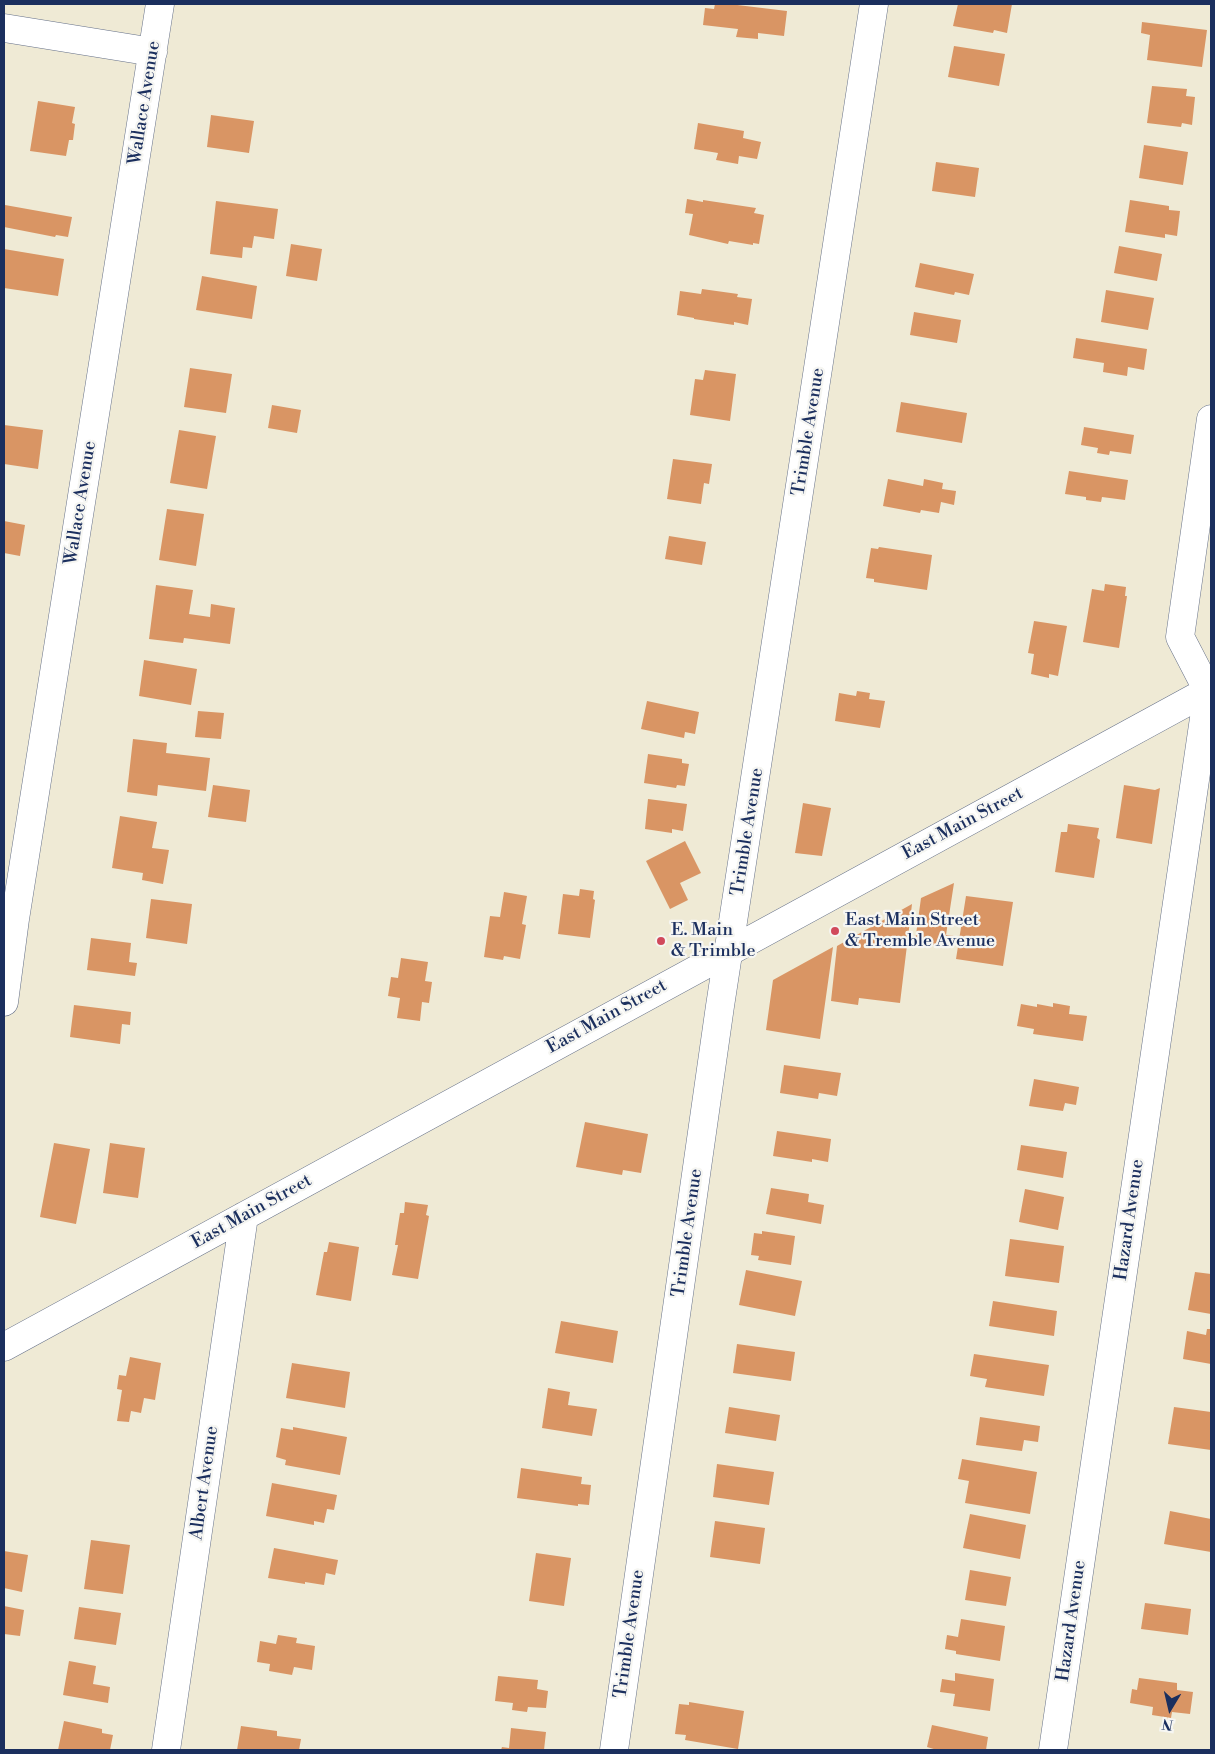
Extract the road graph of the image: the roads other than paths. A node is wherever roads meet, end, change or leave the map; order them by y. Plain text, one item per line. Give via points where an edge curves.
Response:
1 (160, 4) edge
2 (874, 4) edge
3 (4, 28) edge
4 (153, 52) junction
5 (1211, 418) edge
6 (1210, 690) edge
7 (9, 918) edge
8 (730, 950) junction
9 (4, 1002) edge
10 (244, 1216) junction
11 (4, 1347) edge
12 (166, 1750) edge
13 (614, 1750) edge
14 (1053, 1750) edge

1 - 4 street, Wallace Avenue
2 - 8 street, Trimble Avenue
3 - 4 street
4 - 7 street, Wallace Avenue
5 - 6 street via 1180,637
6 - 8 street, East Main Street
6 - 14 street, Hazard Avenue
7 - 9 street, Wallace Avenue
8 - 10 street, East Main Street
8 - 13 street, Trimble Avenue
10 - 11 street, East Main Street
10 - 12 street, Albert Avenue

